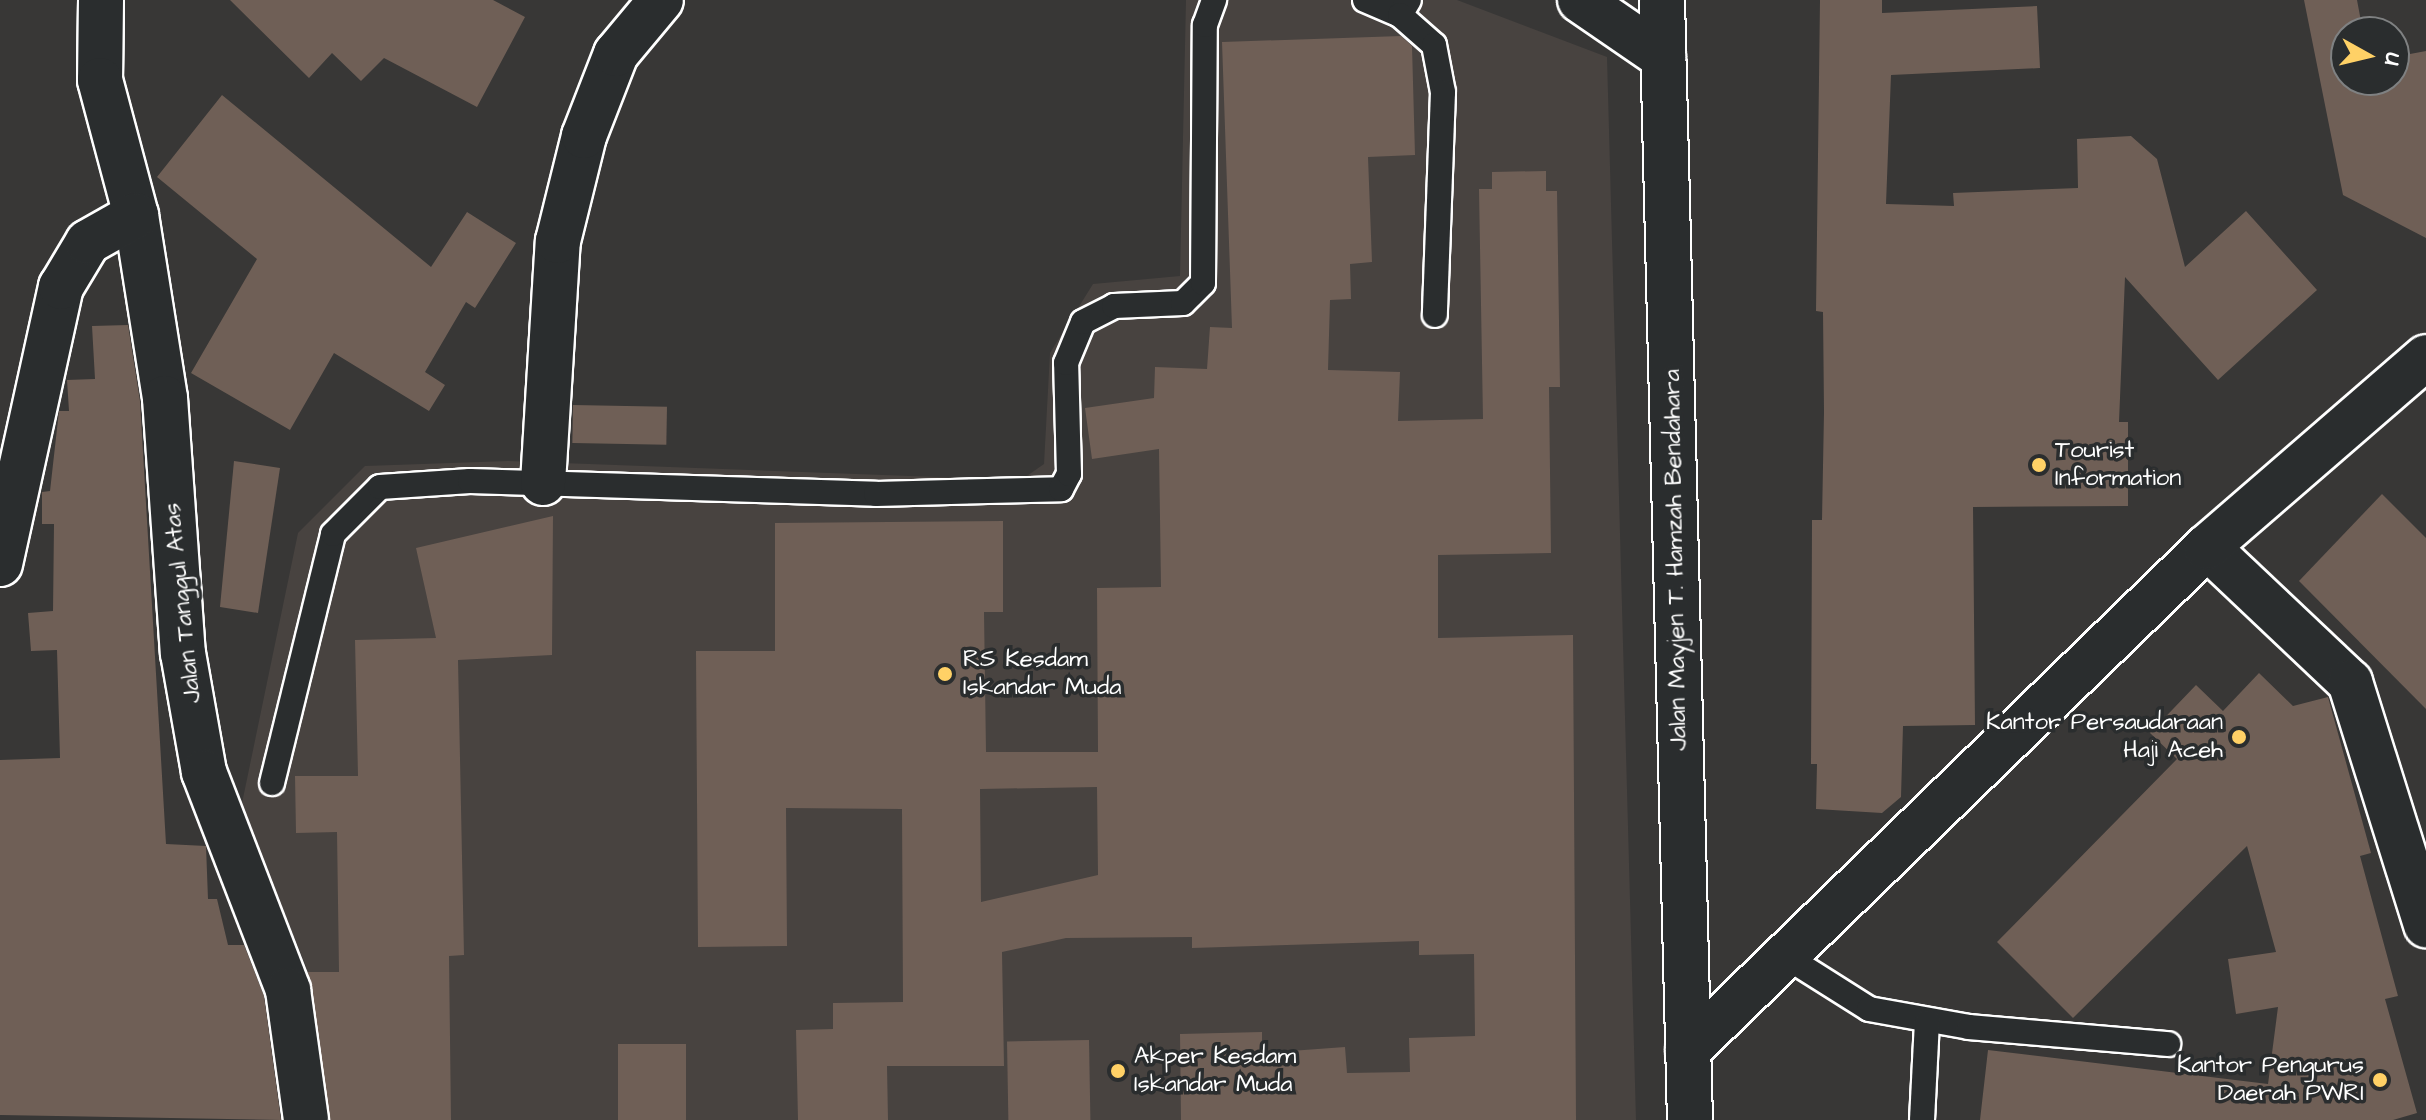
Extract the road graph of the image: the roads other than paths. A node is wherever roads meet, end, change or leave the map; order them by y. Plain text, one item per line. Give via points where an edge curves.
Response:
1 (101, 0) edge
2 (661, 0) edge
3 (1214, 0) edge
4 (1365, 0) edge
5 (1580, 0) edge
6 (1662, 0) edge
7 (1405, 7) edge
8 (1663, 57) junction
9 (136, 215) junction
10 (1435, 315) dead end
11 (2426, 357) edge
12 (543, 483) junction
13 (2207, 547) junction
14 (0, 564) edge
15 (272, 783) dead end
16 (2418, 856) edge
17 (2426, 925) edge
18 (1790, 959) junction
19 (1927, 1022) junction
20 (2168, 1044) dead end
21 (1688, 1050) junction
22 (306, 1120) edge
23 (1690, 1120) edge
24 (1922, 1120) edge

1 - 9 street, Jalan Tanggul Atas via 100,80
2 - 12 street via 616,54 584,136 558,241
3 - 12 lane via 1205,25 1203,283 1183,303 1094,311 1074,336 1066,363 1069,474 1061,489 876,494
4 - 7 lane
5 - 8 street
6 - 8 street, Jalan Mayjen T. Hamzah Bendahara
7 - 10 lane via 1434,45 1443,92
8 - 21 street, Jalan Mayjen T. Hamzah Bendahara
9 - 14 street via 88,242 61,287
9 - 22 street, Jalan Tanggul Atas via 165,398 183,653 204,772 288,990
11 - 13 street
12 - 15 lane via 408,483 380,487 354,507 333,534
13 - 16 street via 2350,682
13 - 18 street
16 - 17 street
18 - 19 lane via 1869,1009
18 - 21 street
19 - 20 lane
19 - 24 lane
21 - 23 street, Jalan Mayjen T. Hamzah Bendahara

